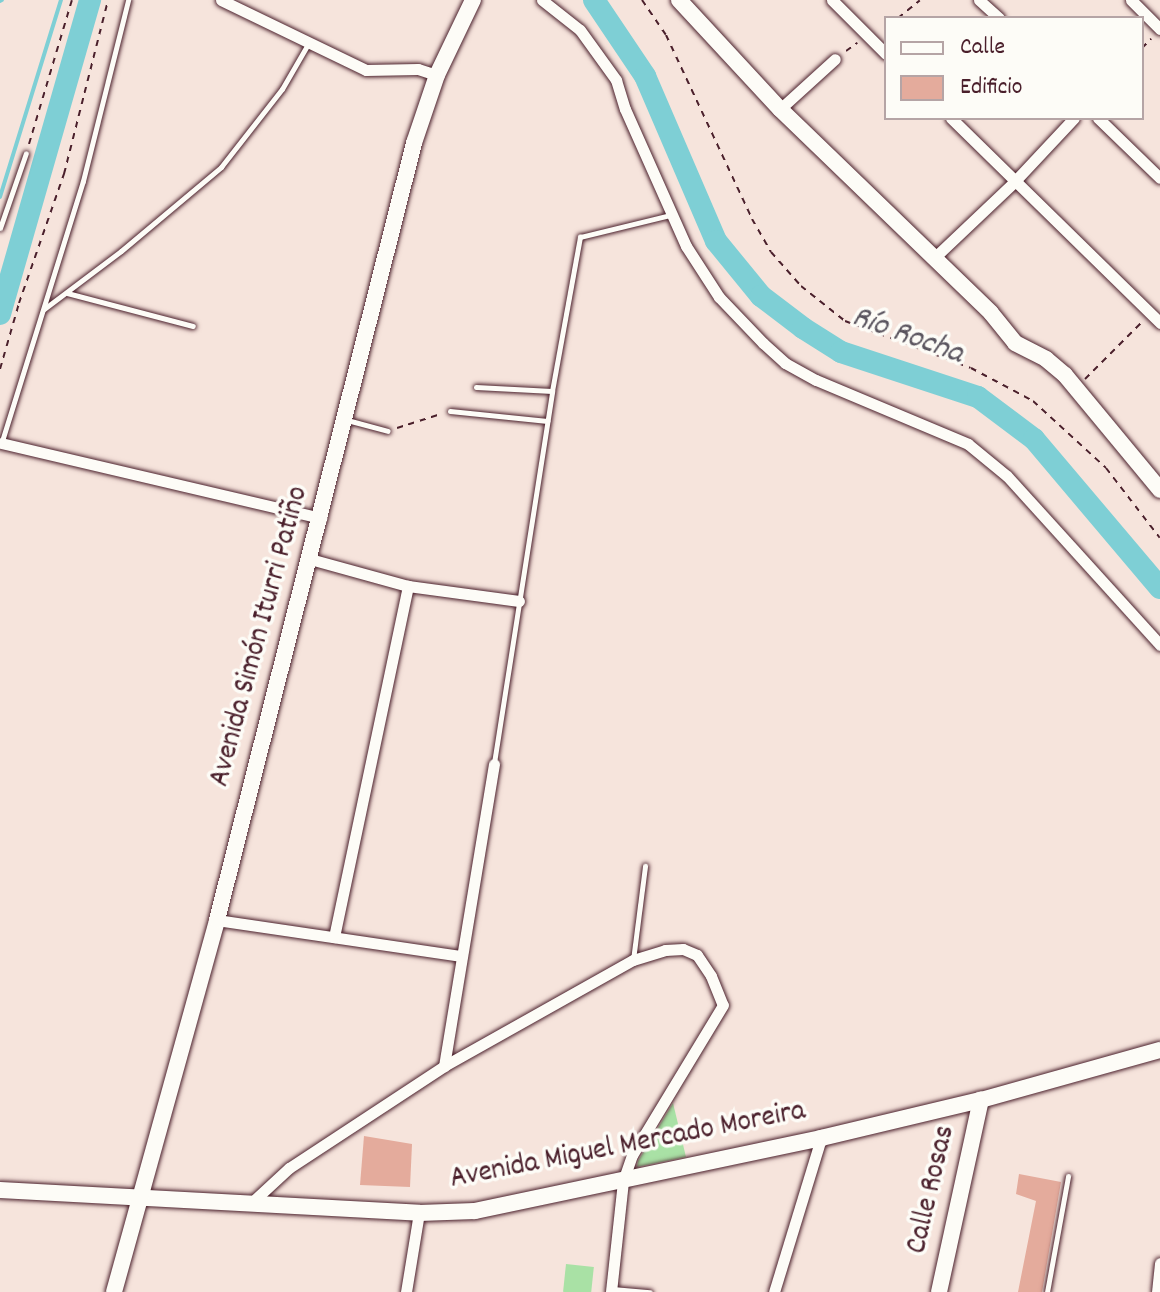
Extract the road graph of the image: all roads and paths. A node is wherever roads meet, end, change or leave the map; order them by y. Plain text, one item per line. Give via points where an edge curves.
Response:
1 (72, 0) edge
2 (108, 0) edge
3 (128, 0) edge
4 (221, 0) edge
5 (473, 0) edge
6 (542, 0) edge
7 (642, 0) edge
8 (679, 0) edge
9 (832, 0) edge
10 (920, 0) edge
11 (979, 0) edge
12 (1131, 0) edge
13 (900, 16) edge
14 (997, 16) edge
15 (1160, 29) edge
16 (867, 35) junction
17 (1151, 39) dead end
18 (308, 44) junction
19 (1144, 46) edge
20 (884, 52) edge
21 (835, 59) joint
22 (437, 75) junction
23 (780, 109) junction
24 (953, 120) edge
25 (1072, 120) edge
26 (1100, 120) edge
27 (26, 153) joint
28 (1160, 178) edge
29 (1015, 181) junction
30 (672, 214) junction
31 (0, 228) edge
32 (934, 258) junction
33 (67, 292) junction
34 (43, 310) junction
35 (1150, 312) junction
36 (1160, 323) edge
37 (193, 326) dead end
38 (0, 369) edge
39 (476, 387) dead end
40 (1076, 388) junction
41 (552, 391) junction
42 (450, 411) joint
43 (346, 419) junction
44 (547, 421) junction
45 (388, 431) joint
46 (1, 444) edge
47 (1160, 490) edge
48 (321, 518) junction
49 (1160, 538) edge
50 (310, 559) junction
51 (408, 586) junction
52 (519, 601) junction
53 (1160, 645) edge
54 (494, 764) joint
55 (645, 866) dead end
56 (217, 920) junction
57 (334, 937) junction
58 (461, 956) junction
59 (633, 960) junction
60 (1160, 1050) edge
61 (444, 1066) junction
62 (981, 1100) junction
63 (821, 1138) junction
64 (1068, 1176) dead end
65 (623, 1181) junction
66 (0, 1190) edge
67 (139, 1196) junction
68 (250, 1204) junction
69 (419, 1213) junction
70 (1160, 1263) edge
71 (611, 1290) edge
72 (114, 1292) edge
73 (406, 1292) edge
74 (650, 1292) edge
75 (774, 1292) edge
76 (939, 1292) edge
77 (1047, 1292) edge
78 (1157, 1292) edge

1 - 27 path
2 - 38 path via 64,174
3 - 34 lane via 83,181
4 - 18 street
5 - 22 street, Avenida Simón Iturri Patiño
6 - 30 street via 580,30 616,80
7 - 49 path via 666,35 747,209 771,252 801,286 845,321 971,368 1033,401 1106,468
8 - 23 street
9 - 16 street
10 - 13 path
11 - 14 street
12 - 15 street
16 - 20 street
16 - 21 path
17 - 19 path
18 - 22 street via 366,70 418,69
18 - 33 lane via 273,101 221,167
21 - 23 street
22 - 43 street, Avenida Simón Iturri Patiño via 414,143
23 - 32 street
24 - 29 street
25 - 29 street
26 - 28 street
27 - 31 lane
29 - 32 street
29 - 35 street
30 - 41 lane via 580,237
30 - 53 street via 719,297 774,353 816,380 968,444 1007,476
32 - 40 street via 1015,343 1046,359
33 - 34 lane
33 - 37 lane
34 - 46 lane
35 - 36 street
35 - 40 path
39 - 41 lane
40 - 47 street
41 - 44 lane
42 - 44 lane
42 - 45 path
43 - 45 lane
43 - 48 street, Avenida Simón Iturri Patiño
44 - 52 lane
46 - 48 street
48 - 50 street, Avenida Simón Iturri Patiño
50 - 51 street
50 - 56 street, Avenida Simón Iturri Patiño
51 - 52 street
51 - 57 street
52 - 54 lane
54 - 58 street
55 - 59 lane
56 - 57 street
56 - 67 street, Avenida Simón Iturri Patiño
57 - 58 street
58 - 61 street
59 - 61 street
59 - 65 street via 665,950 697,955 723,1005 632,1155
60 - 62 street, Avenida Miguel Mercado Moreira
61 - 68 street via 289,1168
62 - 63 street, Avenida Miguel Mercado Moreira
62 - 76 street, Calle Rosas
63 - 65 street, Avenida Miguel Mercado Moreira
63 - 75 street
64 - 77 lane
65 - 69 street, Avenida Miguel Mercado Moreira via 475,1211
65 - 71 street
66 - 67 street, Avenida Miguel Mercado Moreira
67 - 68 street, Avenida Miguel Mercado Moreira
67 - 72 street, Avenida Simón Iturri Patiño
68 - 69 street, Avenida Miguel Mercado Moreira
69 - 73 street
70 - 78 street
71 - 74 lane

